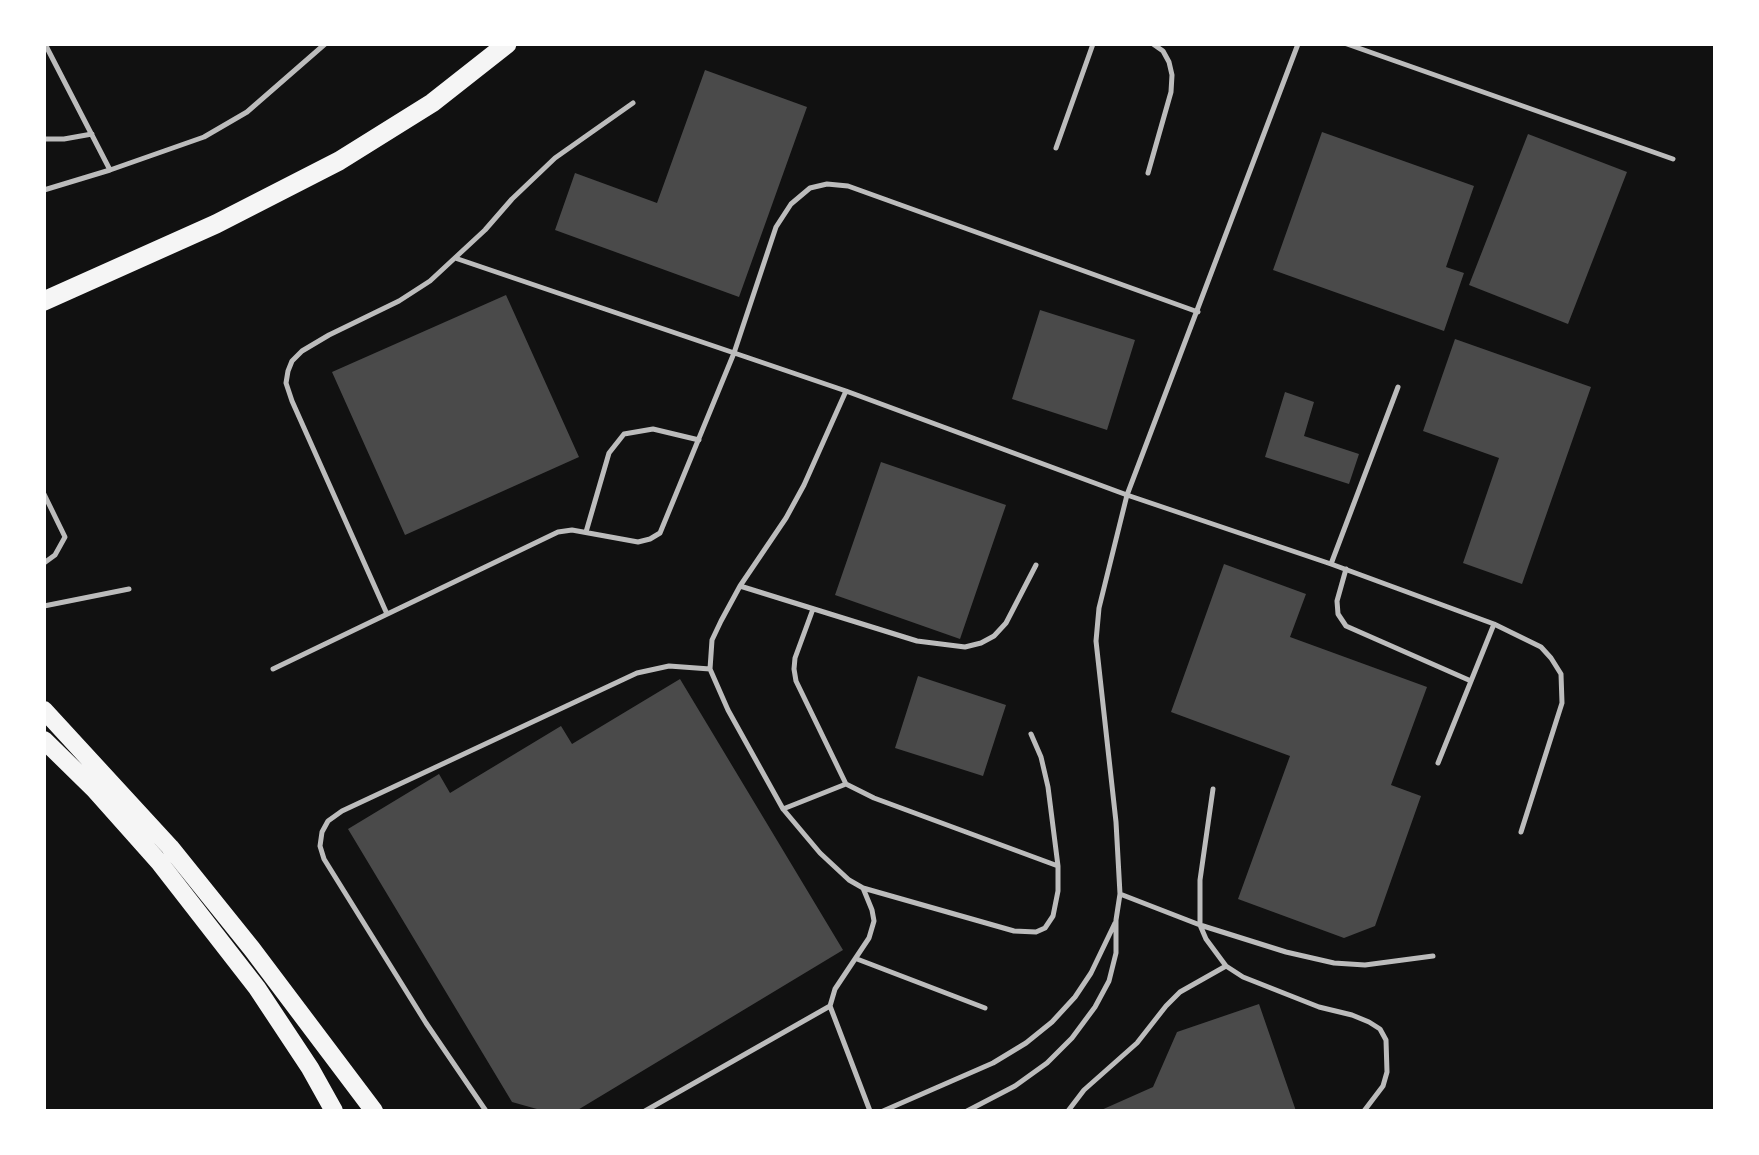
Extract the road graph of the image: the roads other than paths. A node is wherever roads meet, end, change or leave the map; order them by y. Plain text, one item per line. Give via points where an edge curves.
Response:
1 (45, 44) edge
2 (325, 44) edge
3 (507, 44) edge
4 (1093, 44) edge
5 (1153, 44) edge
6 (1298, 44) edge
7 (1347, 44) edge
8 (633, 103) dead end
9 (92, 134) junction
10 (44, 139) edge
11 (1056, 148) dead end
12 (1673, 159) dead end
13 (110, 170) junction
14 (1148, 173) dead end
15 (44, 190) edge
16 (455, 258) junction
17 (44, 301) edge
18 (1198, 312) junction
19 (734, 353) junction
20 (1398, 387) dead end
21 (846, 391) junction
22 (699, 440) junction
23 (44, 494) edge
24 (1127, 495) junction
25 (586, 532) junction
26 (44, 563) edge
27 (1331, 564) junction
28 (1036, 565) dead end
29 (1346, 569) junction
30 (740, 586) junction
31 (130, 589) dead end
32 (44, 606) edge
33 (813, 609) junction
34 (387, 614) junction
35 (1494, 624) junction
36 (274, 669) dead end
37 (710, 669) junction
38 (1471, 681) junction
39 (44, 710) edge
40 (1031, 734) dead end
41 (44, 740) edge
42 (1438, 763) dead end
43 (846, 784) junction
44 (1213, 789) dead end
45 (783, 809) junction
46 (1521, 832) dead end
47 (1058, 866) junction
48 (863, 888) junction
49 (1120, 894) junction
50 (1116, 920) junction
51 (1200, 925) junction
52 (1433, 956) dead end
53 (857, 959) junction
54 (1226, 966) junction
55 (830, 1006) junction
56 (985, 1008) dead end
57 (334, 1111) edge
58 (374, 1111) edge
59 (486, 1111) edge
60 (645, 1111) edge
61 (870, 1111) edge
62 (883, 1111) edge
63 (967, 1111) edge
64 (1068, 1111) edge
65 (1364, 1111) edge

1 - 9 lane
2 - 13 lane via 247,112 204,137
3 - 17 highway via 432,103 340,160 216,224
4 - 11 lane
5 - 14 lane via 1163,51 1172,75
6 - 18 lane
7 - 12 lane
8 - 16 lane via 555,158
9 - 10 lane
9 - 13 lane
13 - 15 lane
16 - 19 lane
16 - 34 lane via 399,301 302,351 288,370 286,383 292,401
18 - 19 lane via 848,186 827,184 810,188 791,204 776,227
18 - 24 lane
19 - 21 lane
19 - 22 lane
20 - 27 lane
21 - 24 lane
21 - 30 lane via 804,485
22 - 25 lane via 660,533 638,542
22 - 25 lane via 653,429 624,434 609,453
23 - 26 lane via 65,537 55,555
24 - 27 lane
24 - 49 lane via 1099,608 1096,641
25 - 34 lane via 558,532
27 - 29 lane
28 - 33 lane via 1006,623 994,636 965,647 917,641
29 - 35 lane
29 - 38 lane via 1337,601 1346,626
30 - 33 lane
30 - 37 lane via 712,640
31 - 32 lane
33 - 43 lane via 794,658 796,681
34 - 36 lane
35 - 38 lane
35 - 46 lane via 1541,647 1561,674 1562,703
37 - 45 lane
37 - 59 lane via 669,666 637,673 342,811 322,832 324,859
38 - 42 lane
39 - 58 main road via 170,847
40 - 47 lane via 1048,787
41 - 57 main road via 94,789 175,883 257,988
43 - 45 lane
43 - 47 lane
44 - 51 lane via 1200,880
45 - 48 lane via 820,853
47 - 48 lane via 1053,916 1036,932 1014,931
48 - 53 lane via 874,921
49 - 50 lane
49 - 51 lane
50 - 62 lane via 1091,973 1052,1022 993,1063
50 - 63 lane via 1116,953 1109,981 1072,1038 1015,1086
51 - 52 lane via 1334,963 1392,963
51 - 54 lane
53 - 55 lane via 835,989
53 - 56 lane
54 - 64 lane via 1180,992 1130,1051 1084,1090
54 - 65 lane via 1263,986 1380,1029 1386,1040 1387,1072 1383,1086
55 - 60 lane
55 - 61 lane

